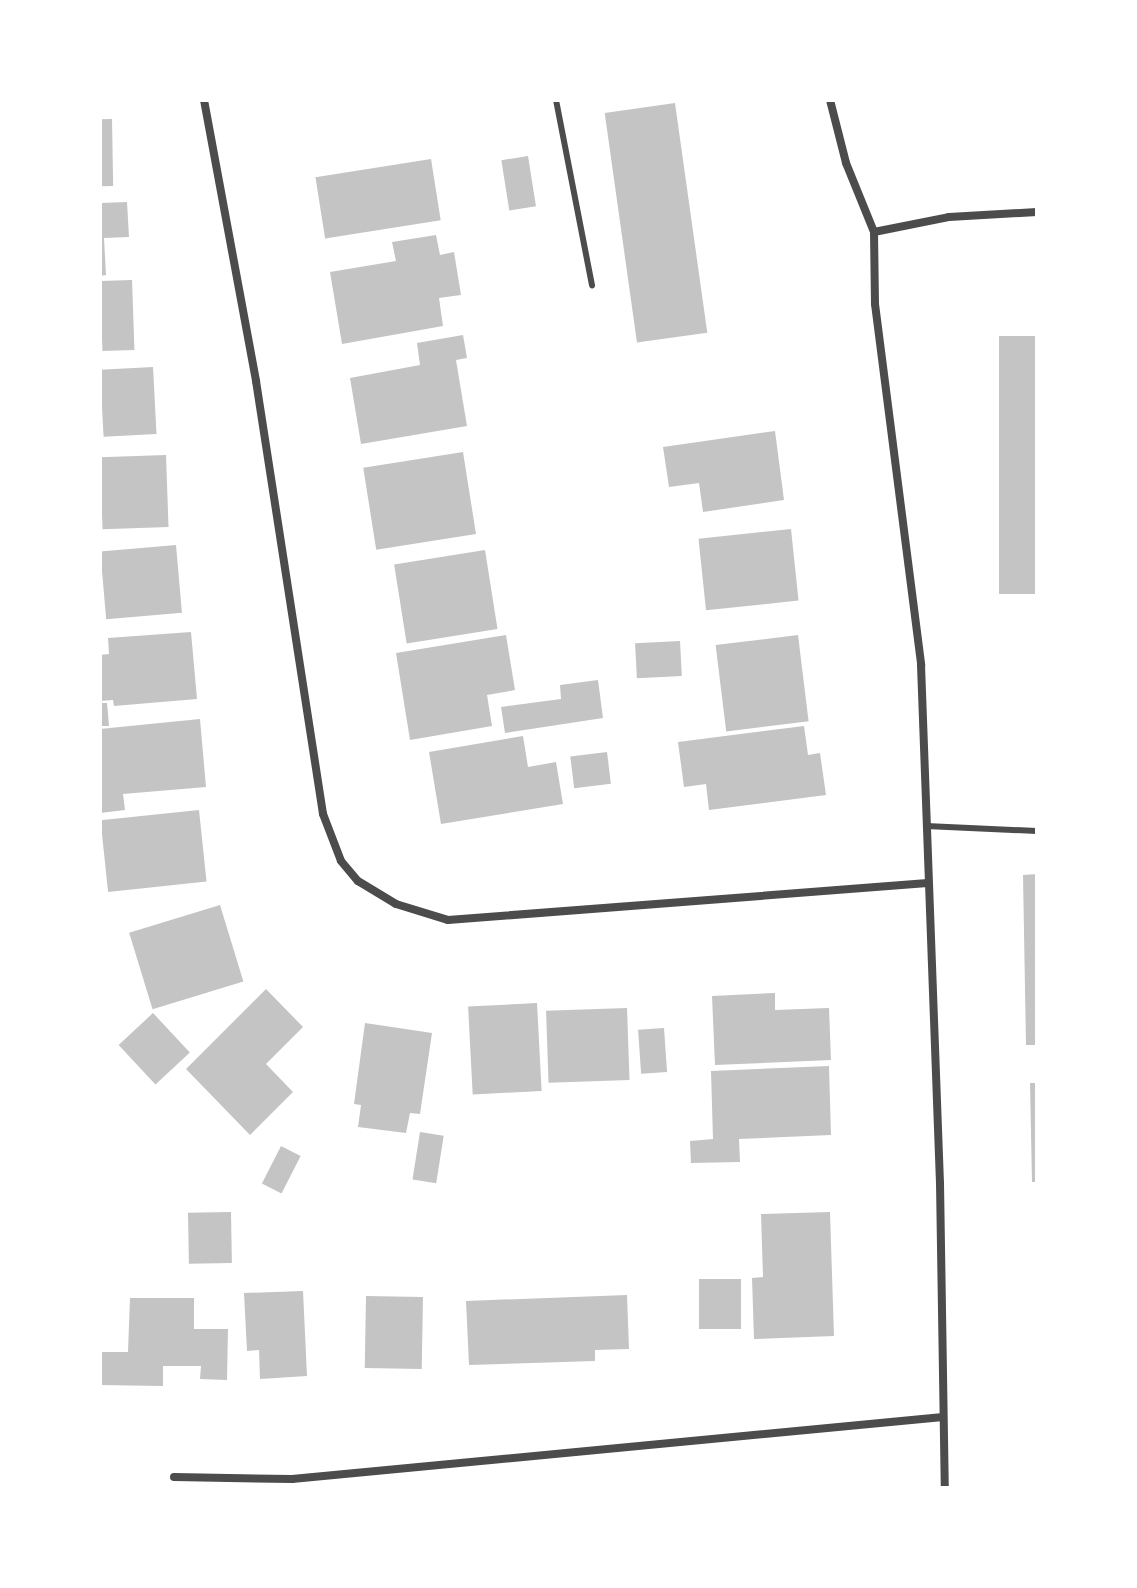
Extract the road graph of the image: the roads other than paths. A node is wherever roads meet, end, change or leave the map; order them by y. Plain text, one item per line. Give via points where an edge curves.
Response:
1 (204, 100) edge
2 (556, 100) edge
3 (830, 100) edge
4 (1037, 212) edge
5 (874, 232) junction
6 (592, 286) dead end
7 (926, 826) junction
8 (1037, 831) edge
9 (928, 883) junction
10 (943, 1417) junction
11 (174, 1477) dead end
12 (291, 1483) edge
13 (945, 1488) edge

1 - 9 street via 258,394 323,814 341,861 358,881 396,904 448,920
2 - 6 lane
3 - 5 street via 846,163
4 - 5 street via 949,217
5 - 7 street via 875,304 921,665
7 - 8 lane
7 - 9 street
9 - 10 street
10 - 12 street
10 - 13 street
11 - 12 street

